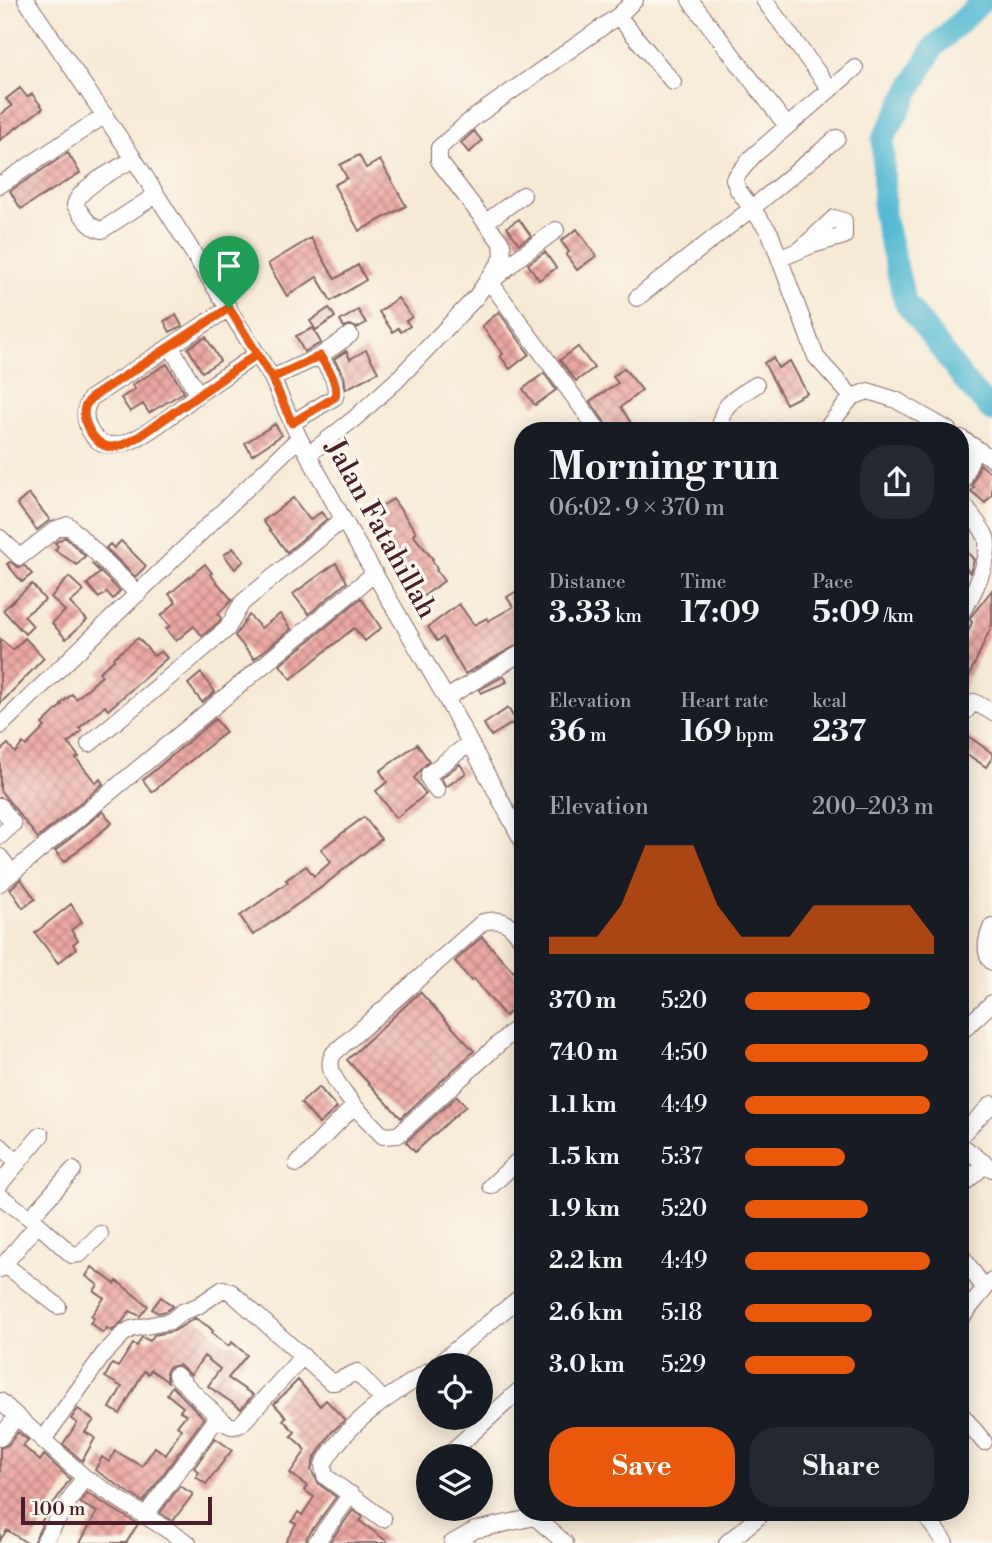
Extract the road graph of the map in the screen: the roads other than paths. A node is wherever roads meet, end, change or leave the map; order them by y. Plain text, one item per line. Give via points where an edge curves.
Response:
1 (26, 0) edge
2 (635, 0) edge
3 (690, 0) edge
4 (764, 0) edge
5 (786, 0) edge
6 (775, 13) junction
7 (618, 16) junction
8 (855, 68) dead end
9 (673, 82) dead end
10 (830, 89) junction
11 (104, 115) junction
12 (472, 119) junction
13 (787, 126) junction
14 (484, 131) dead end
15 (836, 138) dead end
16 (134, 159) junction
17 (0, 185) edge
18 (156, 195) junction
19 (523, 195) dead end
20 (751, 209) junction
21 (486, 222) junction
22 (556, 230) dead end
23 (801, 249) dead end
24 (781, 258) junction
25 (490, 281) junction
26 (637, 298) dead end
27 (229, 308) junction
28 (350, 335) dead end
29 (171, 347) junction
30 (257, 354) junction
31 (320, 356) junction
32 (272, 378) junction
33 (756, 385) dead end
34 (198, 394) junction
35 (852, 397) junction
36 (592, 422) edge
37 (720, 422) edge
38 (831, 422) edge
39 (934, 422) edge
40 (296, 431) junction
41 (969, 443) edge
42 (975, 447) junction
43 (309, 454) junction
44 (992, 459) edge
45 (969, 464) edge
46 (969, 513) edge
47 (343, 519) junction
48 (0, 538) edge
49 (375, 573) junction
50 (981, 576) junction
51 (969, 586) edge
52 (138, 594) junction
53 (969, 602) edge
54 (514, 657) edge
55 (446, 698) junction
56 (969, 707) edge
57 (992, 712) edge
58 (0, 726) edge
59 (470, 743) junction
60 (89, 744) dead end
61 (437, 791) dead end
62 (0, 806) edge
63 (514, 819) edge
64 (0, 836) edge
65 (0, 857) edge
66 (6, 878) edge
67 (992, 926) edge
68 (514, 929) edge
69 (992, 962) edge
70 (992, 1003) edge
71 (969, 1025) edge
72 (514, 1030) edge
73 (992, 1104) edge
74 (354, 1106) junction
75 (969, 1127) edge
76 (41, 1135) dead end
77 (0, 1146) edge
78 (969, 1151) edge
79 (18, 1163) junction
80 (297, 1164) dead end
81 (514, 1164) edge
82 (989, 1167) edge
83 (73, 1170) dead end
84 (969, 1180) edge
85 (0, 1184) edge
86 (491, 1186) dead end
87 (0, 1196) edge
88 (34, 1221) junction
89 (100, 1234) dead end
90 (969, 1264) edge
91 (2, 1267) edge
92 (988, 1284) edge
93 (514, 1302) edge
94 (58, 1306) dead end
95 (969, 1308) edge
96 (453, 1353) edge
97 (303, 1356) junction
98 (176, 1376) dead end
99 (416, 1379) edge
100 (514, 1395) edge
101 (383, 1400) junction
102 (0, 1401) edge
103 (17, 1416) junction
104 (218, 1417) junction
105 (969, 1424) edge
106 (0, 1437) edge
107 (43, 1440) junction
108 (984, 1442) dead end
109 (460, 1444) edge
110 (84, 1477) junction
111 (351, 1494) junction
112 (145, 1516) junction
113 (383, 1519) dead end
114 (514, 1521) edge
115 (544, 1521) edge
116 (753, 1521) edge
117 (929, 1521) edge
118 (43, 1543) edge
119 (188, 1543) edge
120 (316, 1543) edge
121 (452, 1543) edge
122 (565, 1543) edge
123 (727, 1543) edge
124 (945, 1543) edge

1 - 11 street, Jalan Fatahillah
2 - 7 street
3 - 13 street
4 - 6 street
5 - 6 street
6 - 10 street
7 - 9 street
7 - 12 street
8 - 10 street
10 - 13 street
11 - 16 street, Jalan Fatahillah
11 - 17 street
12 - 14 street
12 - 21 street via 443,143 438,155
13 - 20 street via 736,174 734,184
15 - 20 street
16 - 18 street, Jalan Fatahillah
16 - 18 street via 98,181 75,205 89,225 102,230
18 - 27 street, Jalan Fatahillah
19 - 21 street
20 - 24 street via 770,233
20 - 26 street
21 - 25 street via 502,244 503,256
22 - 25 street
23 - 24 street
24 - 35 street via 816,357
25 - 36 street
25 - 43 street via 397,380
27 - 29 street
27 - 30 street, Jalan Fatahillah
28 - 31 street
29 - 34 street
29 - 34 street via 91,398 85,421 93,438 107,447 120,446
30 - 32 street, Jalan Fatahillah
30 - 34 street
31 - 32 street
31 - 40 street via 334,380 335,397
32 - 40 street, Jalan Fatahillah
33 - 37 street via 730,400
35 - 38 street
35 - 39 street via 868,391 896,400
40 - 43 street, Jalan Fatahillah
40 - 52 street
41 - 42 street
42 - 44 street
42 - 45 street
43 - 47 street, Jalan Fatahillah
46 - 50 street via 986,537
47 - 49 street, Jalan Fatahillah
47 - 60 street via 242,603 227,629
48 - 52 street via 20,557 55,529 68,525
49 - 55 street, Jalan Fatahillah
49 - 66 street
50 - 51 street
50 - 53 street
52 - 58 street
54 - 55 street
55 - 59 street, Jalan Fatahillah
56 - 57 street via 974,702
59 - 61 street via 429,774
59 - 63 street, Jalan Fatahillah
62 - 64 street via 13,824
65 - 66 street
67 - 69 street via 987,945
68 - 74 street via 495,920 483,922 334,1053 329,1069
70 - 71 street
72 - 74 street via 398,1135 383,1136
73 - 75 street
74 - 80 street
76 - 79 street
77 - 79 street
78 - 82 street
79 - 85 street
81 - 86 street
82 - 84 street
83 - 88 street
87 - 88 street
88 - 89 street via 72,1255 80,1254
88 - 91 street
90 - 92 street
91 - 94 street
92 - 95 street
93 - 96 street
97 - 101 street via 333,1382 360,1373
97 - 104 street via 241,1424 230,1427
97 - 107 street via 231,1292 219,1290 171,1321 123,1334
98 - 104 street
99 - 101 street
100 - 109 street
101 - 111 street via 323,1465 325,1476
102 - 103 street
103 - 106 street
103 - 107 street
104 - 112 street
105 - 108 street
107 - 110 street
110 - 112 street
110 - 118 street
111 - 113 street
111 - 120 street
112 - 119 street
114 - 121 street via 475,1531
115 - 122 street
116 - 123 street
117 - 124 street

